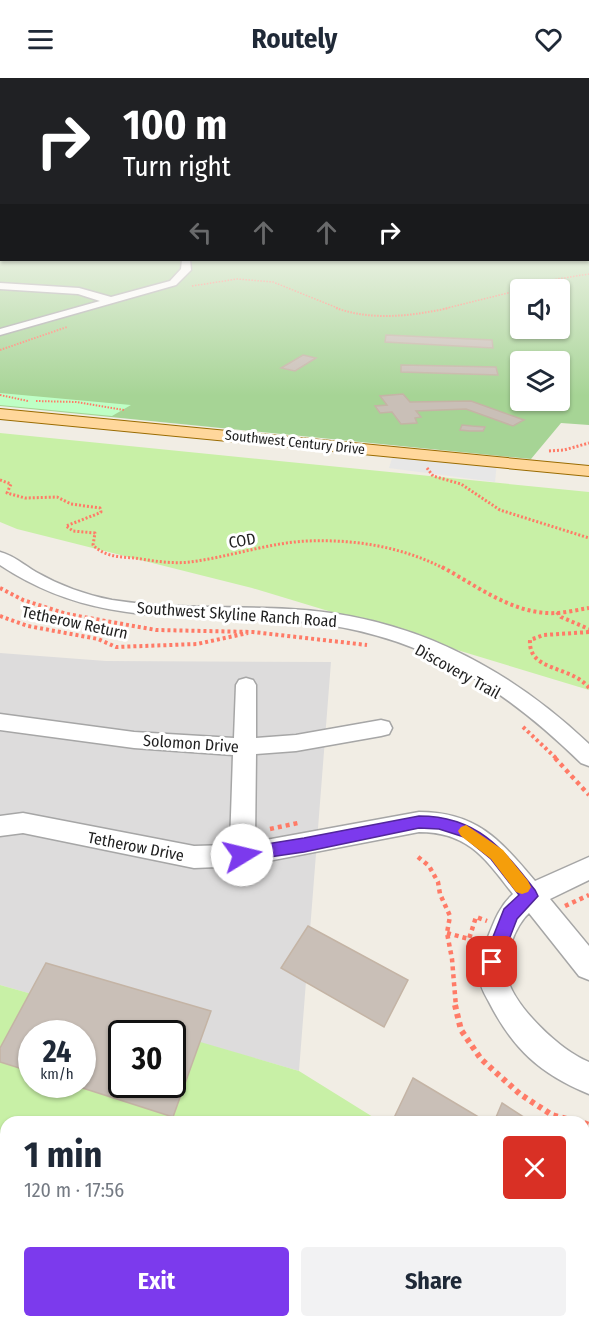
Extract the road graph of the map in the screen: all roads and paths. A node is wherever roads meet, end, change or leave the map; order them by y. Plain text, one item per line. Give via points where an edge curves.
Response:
1 (176, 280) edge
2 (255, 280) edge
3 (271, 280) edge
4 (192, 286) dead end
5 (3, 288) edge
6 (510, 293) edge
7 (112, 302) junction
8 (0, 332) edge
9 (0, 414) edge
10 (589, 443) edge
11 (548, 451) dead end
12 (430, 455) junction
13 (589, 471) edge
14 (0, 480) edge
15 (589, 538) edge
16 (0, 557) edge
17 (0, 588) edge
18 (589, 608) edge
19 (557, 612) junction
20 (0, 616) edge
21 (589, 630) edge
22 (253, 632) junction
23 (373, 647) dead end
24 (246, 685) dead end
25 (589, 688) edge
26 (515, 719) dead end
27 (0, 722) edge
28 (381, 728) dead end
29 (245, 747) junction
30 (589, 758) edge
31 (589, 795) edge
32 (306, 822) dead end
33 (0, 826) edge
34 (242, 845) junction
35 (418, 857) dead end
36 (589, 868) edge
37 (529, 896) junction
38 (587, 962) edge
39 (589, 1077) edge
40 (556, 1116) edge

1 - 7 street
2 - 4 path
3 - 6 path via 358,314 421,313
5 - 7 street via 79,291
7 - 8 street
9 - 12 main road, Southwest Century Drive
10 - 11 path
12 - 13 main road, Southwest Century Drive
12 - 15 path via 427,469 433,476 462,484 500,510
14 - 19 path, COD via 11,484 8,493 14,496 54,497 70,504 100,508 101,512 91,518 66,526 73,531 95,533 93,545 105,554 188,562 305,541 345,541 424,558 501,602
16 - 30 street, Southwest Skyline Ranch Road via 47,585 82,599 160,610 319,618 360,624 412,640 454,656 508,687 544,714
17 - 22 path via 43,607 92,620 156,630
18 - 19 path, COD
19 - 21 path
20 - 22 path, Tetherow Return via 117,647 197,644
21 - 25 path via 581,634 541,635 530,640 529,645 537,660 572,673
22 - 23 path
24 - 29 street
26 - 31 path
27 - 29 street, Solomon Drive via 144,741
28 - 29 street, Solomon Drive via 296,743
29 - 34 street
32 - 34 path via 273,826
33 - 34 street, Tetherow Drive via 23,823 194,857
34 - 37 street, Tetherow Drive via 304,845 419,822 439,822 470,832 497,854
35 - 40 path via 438,882 450,916 447,933 461,1030 481,1059 519,1094
36 - 37 street
37 - 38 street, Tetherow Drive
37 - 39 street via 510,914 499,940 492,962 494,981 512,1016 535,1044 568,1069

